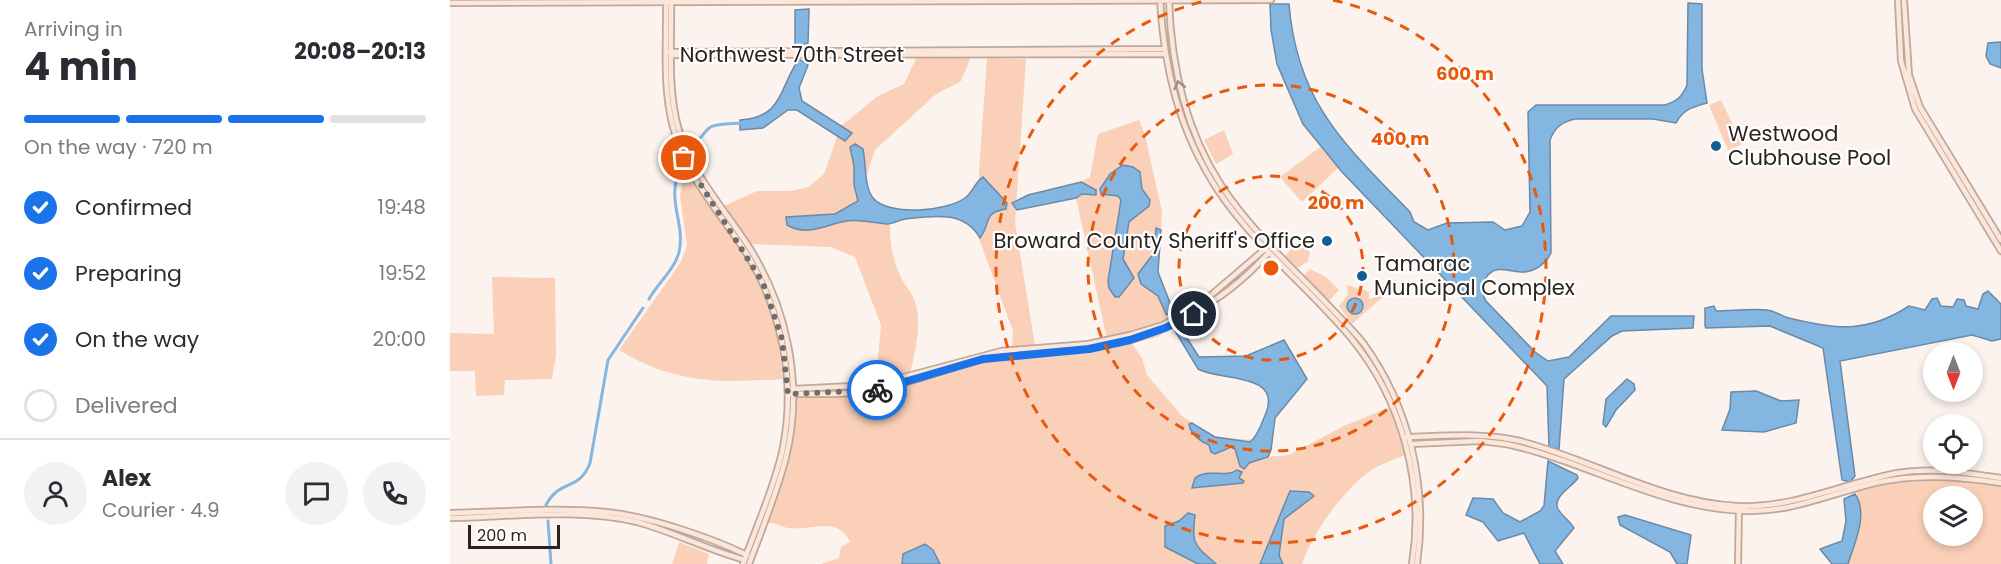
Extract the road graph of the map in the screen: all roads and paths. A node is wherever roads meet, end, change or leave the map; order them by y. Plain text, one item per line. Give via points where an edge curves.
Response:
1 (1160, 0) edge
2 (1169, 0) edge
3 (1271, 0) edge
4 (1898, 0) edge
5 (1904, 0) edge
6 (590, 1) edge
7 (669, 1) edge
8 (450, 3) edge
9 (1164, 52) junction
10 (670, 53) junction
11 (2001, 240) edge
12 (1272, 246) junction
13 (1267, 250) junction
14 (2001, 251) edge
15 (790, 391) junction
16 (1407, 437) junction
17 (1443, 439) junction
18 (1408, 444) junction
19 (2001, 478) edge
20 (2001, 483) edge
21 (1739, 508) junction
22 (450, 513) edge
23 (450, 518) edge
24 (747, 560) edge
25 (1412, 564) edge
26 (1417, 564) edge
27 (1738, 564) edge

1 - 2 street
1 - 7 street
1 - 9 street
2 - 3 street
12 -> 2 street via 1230,198 1198,144 1176,75
4 - 14 street via 1900,60 1915,109
5 - 11 street via 1909,75 1920,107
6 - 7 street
6 - 8 street
7 - 10 street
9 - 10 street, Northwest 70th Street
9 - 13 street via 1174,98 1199,158 1227,204
10 - 15 street via 669,110 679,146 698,183 763,283 782,339
12 - 13 street
12 - 16 street via 1364,344 1390,389
13 - 15 street via 1231,288 1203,308 1165,328 1130,340 1089,349 983,359 875,390
13 - 16 street via 1369,362
15 - 24 street via 786,455
16 - 17 street
16 - 18 street
17 - 18 street
17 - 21 street via 1480,436 1521,442 1671,494
18 - 25 street via 1416,510
18 - 26 street via 1421,512
19 - 21 street via 1911,471 1785,502
20 - 21 street via 1953,476 1912,477 1786,507
21 - 27 street
22 - 24 street via 617,514 656,523
23 - 24 street via 573,515 621,519

